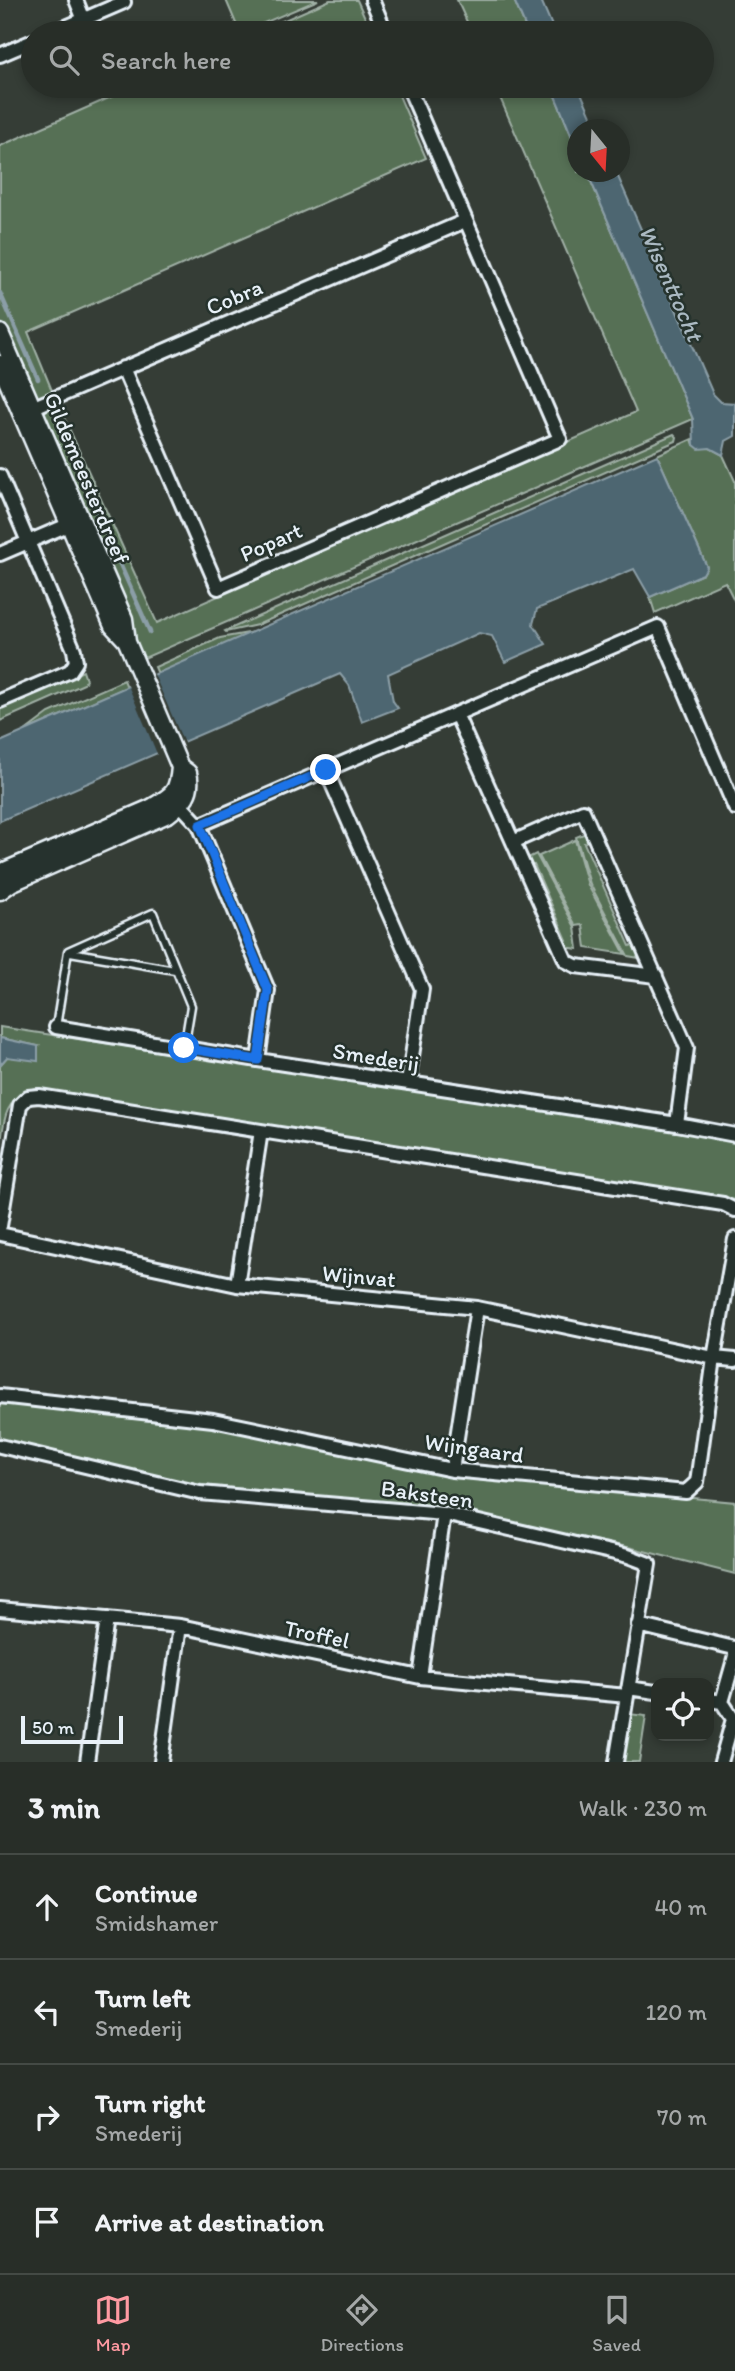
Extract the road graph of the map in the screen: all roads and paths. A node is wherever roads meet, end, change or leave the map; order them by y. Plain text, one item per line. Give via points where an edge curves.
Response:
1 (76, 0) edge
2 (372, 0) edge
3 (124, 2) dead end
4 (85, 20) joint
5 (381, 21) edge
6 (21, 46) edge
7 (0, 55) edge
8 (413, 98) edge
9 (465, 221) junction
10 (0, 333) edge
11 (0, 364) edge
12 (122, 368) junction
13 (27, 410) junction
14 (0, 477) edge
15 (75, 522) junction
16 (29, 542) junction
17 (0, 554) edge
18 (0, 701) edge
19 (456, 714) junction
20 (326, 770) junction
21 (176, 800) junction
22 (735, 807) edge
23 (200, 825) junction
24 (513, 842) junction
25 (0, 873) edge
26 (0, 891) edge
27 (68, 951) junction
28 (175, 970) junction
29 (656, 976) junction
30 (56, 1027) joint
31 (184, 1048) junction
32 (258, 1060) junction
33 (408, 1083) junction
34 (677, 1124) junction
35 (261, 1131) junction
36 (735, 1135) edge
37 (735, 1210) edge
38 (0, 1226) edge
39 (0, 1234) edge
40 (735, 1239) edge
41 (733, 1272) edge
42 (237, 1285) junction
43 (477, 1308) junction
44 (714, 1358) junction
45 (735, 1360) edge
46 (0, 1396) edge
47 (0, 1446) edge
48 (452, 1470) junction
49 (444, 1514) junction
50 (0, 1609) edge
51 (107, 1619) junction
52 (638, 1625) junction
53 (180, 1626) junction
54 (735, 1654) edge
55 (420, 1677) junction
56 (627, 1692) junction
57 (651, 1692) edge
58 (715, 1701) edge
59 (87, 1762) edge
60 (161, 1762) edge
61 (617, 1762) edge
62 (721, 1762) edge

1 - 4 street
2 - 5 street
3 - 4 street
6 - 7 street
8 - 9 street
9 - 12 street, Cobra
9 - 12 street, Popart via 560,439 218,588
10 - 13 street, Gildemeesterdreef
11 - 13 street, Gildemeesterdreef
12 - 13 street, Cobra
13 - 15 street, Gildemeesterdreef
14 - 16 street
15 - 16 street
15 - 21 street, Gildemeesterdreef via 113,626 127,642 188,773 190,788
16 - 17 street
16 - 18 street via 76,662 69,671
19 - 20 street
19 - 22 street via 658,627
19 - 24 street
20 - 23 street
20 - 33 street via 422,989
21 - 23 street
21 - 25 street
21 - 26 street via 156,819
23 - 32 street via 268,990
24 - 29 street via 566,961
24 - 29 street via 583,811
27 - 28 lane
27 - 28 lane via 153,913
27 - 30 lane
28 - 31 lane via 191,1006
29 - 34 street via 687,1048
30 - 31 street, Smederij
31 - 32 street, Smederij
32 - 33 street, Smederij
33 - 34 street, Smederij
34 - 36 street, Smederij
35 - 37 street via 723,1204
35 - 38 street via 28,1097 20,1105
35 - 42 street
39 - 42 street, Wijnvat
40 - 41 street, Wijngaard
41 - 44 street, Wijngaard
42 - 43 street, Wijnvat
43 - 44 street, Wijnvat
43 - 48 street
44 - 45 street, Wijnvat
44 - 48 street, Wijngaard via 697,1482 686,1492
46 - 48 street, Wijngaard via 213,1420
47 - 49 street, Baksteen via 200,1493
49 - 52 street, Baksteen via 649,1564
49 - 55 street
50 - 51 street, Troffel
51 - 53 street, Troffel
51 - 59 street
52 - 54 street via 734,1648
52 - 56 street, Baksteen
53 - 55 street, Troffel
53 - 60 street
54 - 58 street
55 - 56 street, Troffel
56 - 57 street, Troffel
56 - 61 street, Baksteen
58 - 62 street via 733,1719

